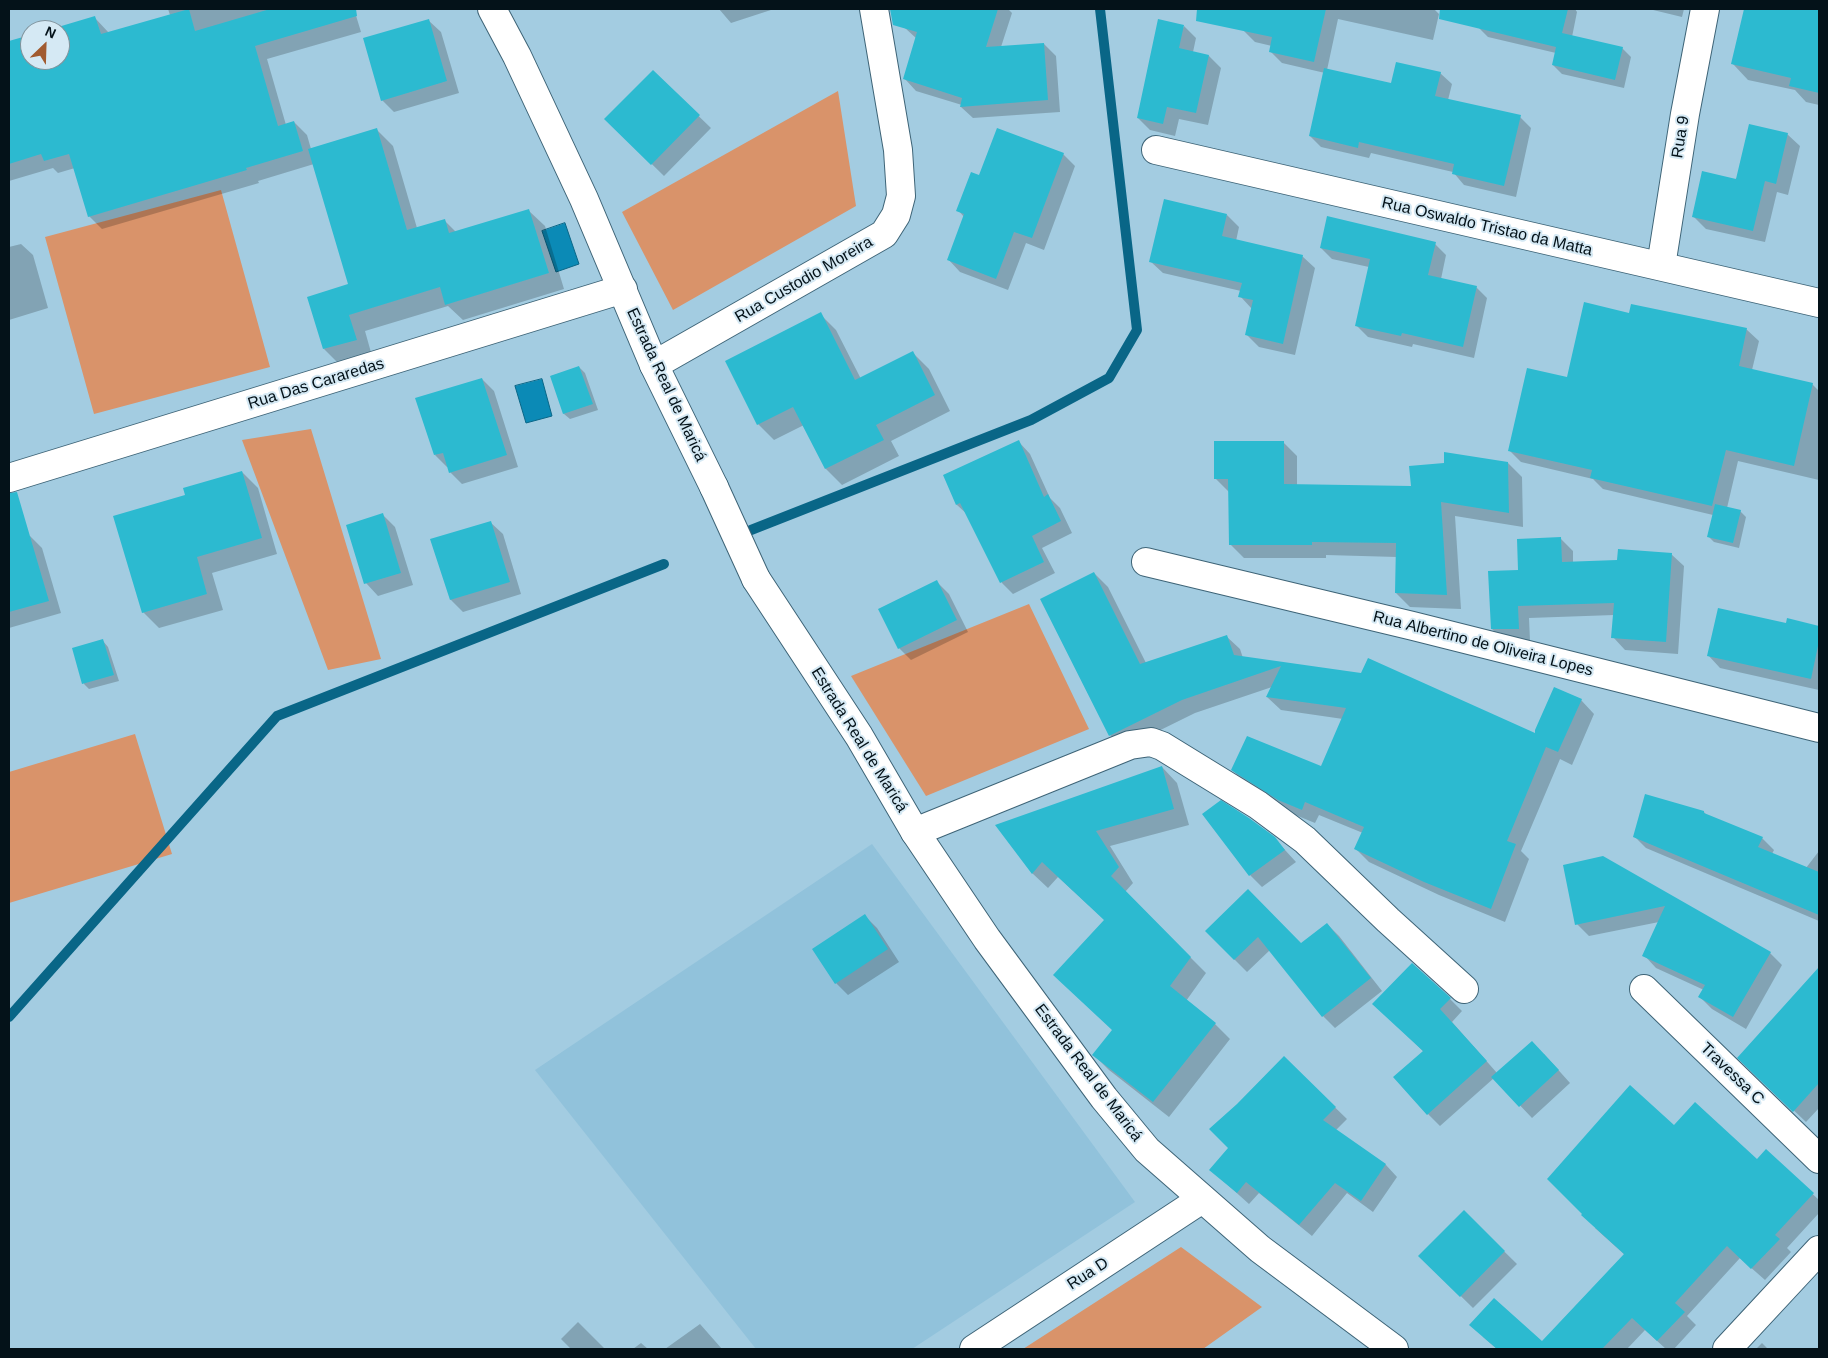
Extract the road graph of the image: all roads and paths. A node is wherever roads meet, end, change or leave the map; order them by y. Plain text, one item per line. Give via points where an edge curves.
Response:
1 (492, 9) edge
2 (874, 9) edge
3 (1705, 9) edge
4 (1156, 150) dead end
5 (1661, 266) junction
6 (623, 289) junction
7 (1819, 303) edge
8 (654, 365) junction
9 (9, 478) edge
10 (1146, 562) dead end
11 (1819, 728) edge
12 (915, 832) junction
13 (1644, 988) dead end
14 (1464, 990) dead end
15 (1819, 1159) edge
16 (1202, 1199) junction
17 (1819, 1250) edge
18 (974, 1349) edge
19 (1394, 1349) edge
20 (1727, 1349) edge

1 - 6 street, Estrada Real de Maricá via 584,199
2 - 8 street, Rua Custodio Moreira via 898,150 901,196 896,215 884,234
3 - 5 street, Rua 9
4 - 5 street, Rua Oswaldo Tristao da Matta
5 - 7 street, Rua Oswaldo Tristao da Matta
6 - 8 street, Estrada Real de Maricá
6 - 9 street, Rua Das Cararedas
8 - 12 street, Estrada Real de Maricá via 756,578 859,736
10 - 11 street, Rua Albertino de Oliveira Lopes
12 - 14 street via 1122,748 1151,742 1258,804 1305,840
12 - 16 street, Estrada Real de Maricá via 987,939 1104,1098 1147,1150
13 - 15 street, Travessa C
16 - 18 street, Rua D
16 - 19 street, Estrada Real de Maricá via 1260,1249
17 - 20 street

